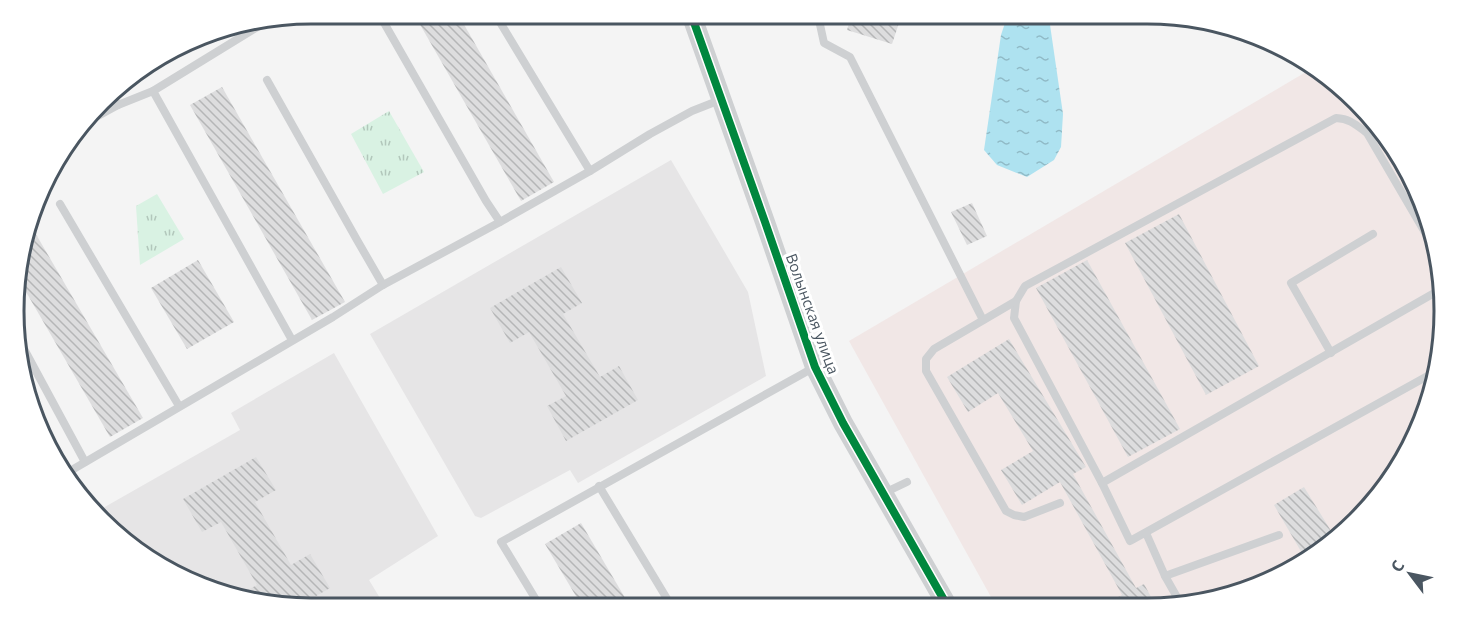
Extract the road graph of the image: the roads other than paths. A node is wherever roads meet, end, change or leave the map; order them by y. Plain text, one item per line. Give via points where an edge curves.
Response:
1 (385, 24) edge
2 (501, 24) edge
3 (695, 24) edge
4 (820, 24) edge
5 (251, 31) edge
6 (267, 80) dead end
7 (153, 91) junction
8 (722, 100) junction
9 (116, 101) edge
10 (118, 105) junction
11 (103, 113) edge
12 (590, 171) junction
13 (60, 204) dead end
14 (500, 222) junction
15 (1421, 225) edge
16 (1373, 234) dead end
17 (383, 285) junction
18 (1433, 294) edge
19 (1016, 302) junction
20 (983, 320) junction
21 (292, 340) junction
22 (1331, 352) junction
23 (28, 358) edge
24 (814, 367) junction
25 (1426, 377) edge
26 (179, 406) junction
27 (85, 462) junction
28 (72, 470) edge
29 (907, 482) dead end
30 (1102, 483) junction
31 (599, 486) junction
32 (883, 494) junction
33 (1060, 503) dead end
34 (1146, 533) junction
35 (1279, 535) dead end
36 (1166, 576) junction
37 (1177, 596) edge
38 (535, 598) edge
39 (666, 598) edge
40 (943, 598) edge

1 - 14 lane
2 - 12 lane
3 - 8 street, Волынская улица
4 - 20 lane via 824,43 850,57
5 - 7 lane
6 - 17 lane
7 - 10 lane
7 - 21 lane
8 - 12 lane via 650,134
8 - 24 street, Волынская улица
9 - 10 lane
10 - 11 lane
12 - 14 lane
13 - 26 lane
14 - 17 lane
15 - 19 lane via 1367,133 1353,122 1336,118 1025,286
16 - 22 lane via 1291,283
17 - 21 lane
18 - 22 lane
19 - 20 lane
19 - 30 lane via 1014,318
20 - 33 lane via 934,349 926,359 926,371 1006,511 1024,517
21 - 26 lane
22 - 30 lane
23 - 27 lane
24 - 31 lane
24 - 32 street, Волынская улица
25 - 34 lane
26 - 27 lane
27 - 28 lane
29 - 32 lane
30 - 34 lane via 1130,541
31 - 38 lane via 501,542
31 - 39 lane
32 - 40 street, Волынская улица
34 - 36 lane
35 - 36 lane
36 - 37 lane

